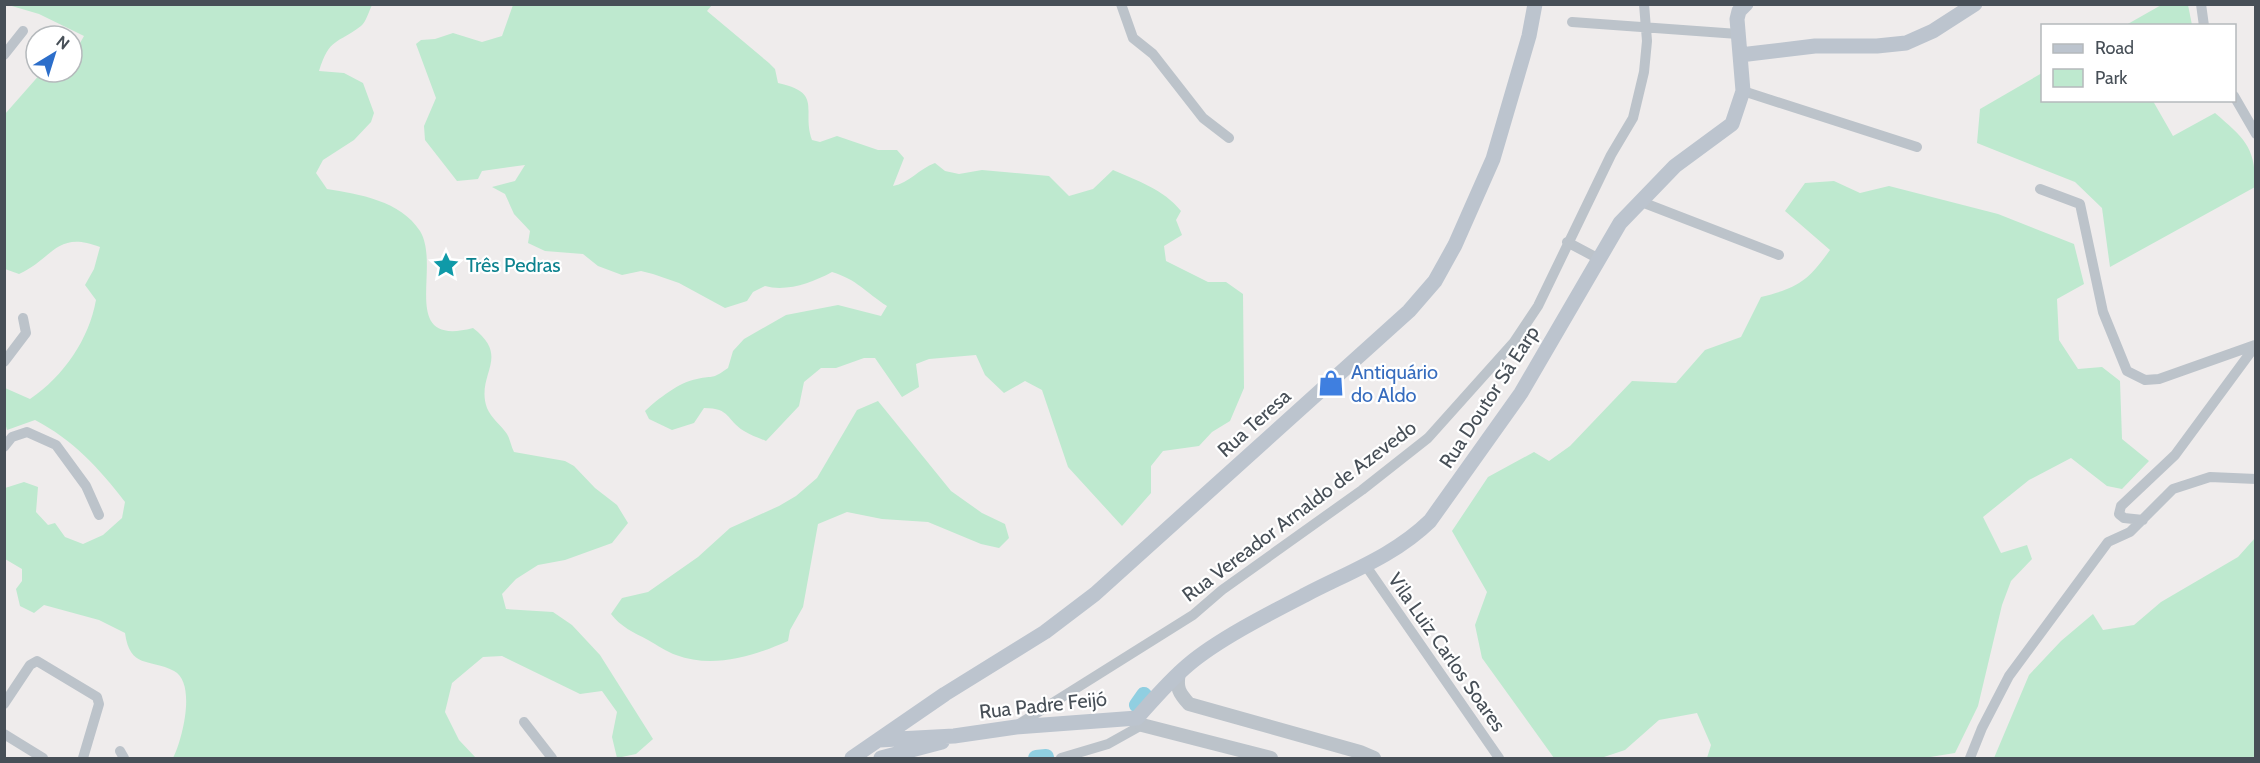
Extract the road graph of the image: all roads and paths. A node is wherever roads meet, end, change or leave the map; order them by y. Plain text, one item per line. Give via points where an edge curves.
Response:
1 (1121, 4) edge
2 (1535, 4) edge
3 (1644, 4) edge
4 (1975, 4) edge
5 (2201, 4) edge
6 (1746, 5) edge
7 (1572, 22) dead end
8 (2204, 24) edge
9 (1646, 27) junction
10 (23, 31) dead end
11 (1731, 33) junction
12 (4, 55) edge
13 (1740, 55) junction
14 (1743, 91) junction
15 (2236, 98) edge
16 (2256, 134) edge
17 (1229, 138) dead end
18 (1917, 147) dead end
19 (2040, 189) dead end
20 (1639, 201) junction
21 (1567, 242) junction
22 (1779, 255) dead end
23 (1599, 259) junction
24 (23, 318) dead end
25 (2255, 345) edge
26 (4, 362) edge
27 (4, 447) edge
28 (2256, 479) edge
29 (99, 515) dead end
30 (2143, 520) junction
31 (1366, 566) junction
32 (1179, 673) junction
33 (1159, 694) junction
34 (4, 704) edge
35 (1189, 704) junction
36 (524, 722) dead end
37 (1139, 722) junction
38 (1016, 727) junction
39 (4, 734) edge
40 (954, 736) junction
41 (879, 740) junction
42 (861, 756) edge
43 (43, 758) edge
44 (83, 759) edge
45 (552, 759) edge
46 (881, 759) edge
47 (1061, 759) edge
48 (1271, 759) edge
49 (1374, 759) edge
50 (1499, 759) edge
51 (1970, 759) edge

1 - 17 street via 1133,38 1153,54 1203,118
2 - 41 main road, Rua Teresa via 1492,159 1455,245 1435,281 1409,311 1095,594 1045,632
3 - 9 street, Rua Vereador Arnaldo de Azevedo
4 - 13 main road via 1906,43 1815,45
5 - 8 street
6 - 11 main road, Rua Doutor Sá Earp
7 - 9 street
9 - 11 street
9 - 21 street, Rua Vereador Arnaldo de Azevedo via 1644,72 1633,118
10 - 12 street
11 - 13 main road, Rua Doutor Sá Earp
13 - 14 main road, Rua Doutor Sá Earp
14 - 18 street
14 - 20 main road, Rua Doutor Sá Earp via 1732,124 1675,166
15 - 16 street
19 - 25 street via 2080,204 2103,312 2127,371 2145,380 2159,379
20 - 22 street
20 - 23 main road, Rua Doutor Sá Earp via 1620,223
21 - 23 street
21 - 38 street, Rua Vereador Arnaldo de Azevedo via 1526,328 1428,438 1193,615
23 - 31 main road, Rua Doutor Sá Earp via 1521,393 1430,521 1413,537
24 - 26 street via 26,333
25 - 30 street via 2175,455 2121,506 2119,514 2124,518
27 - 29 street via 12,437 27,432 56,445 86,486
28 - 30 street via 2223,476 2195,480 2173,489
30 - 51 street via 2130,532 2108,542 2009,676
31 - 32 main road, Rua Doutor Sá Earp via 1304,595 1232,636
31 - 50 street, Vila Luiz Carlos Soares
32 - 33 main road, Rua Doutor Sá Earp
32 - 35 street via 1177,686
33 - 35 street
33 - 37 main road, Rua Doutor Sá Earp
34 - 44 street via 30,665 37,661 96,697 99,704
35 - 49 street
36 - 45 street
37 - 38 main road, Rua Padre Feijó
37 - 47 street via 1108,744
37 - 48 street
38 - 40 main road, Rua Padre Feijó
39 - 43 street
40 - 41 main road, Rua Padre Feijó
40 - 46 main road, Rua Padre Feijó
41 - 42 main road, Rua Teresa

